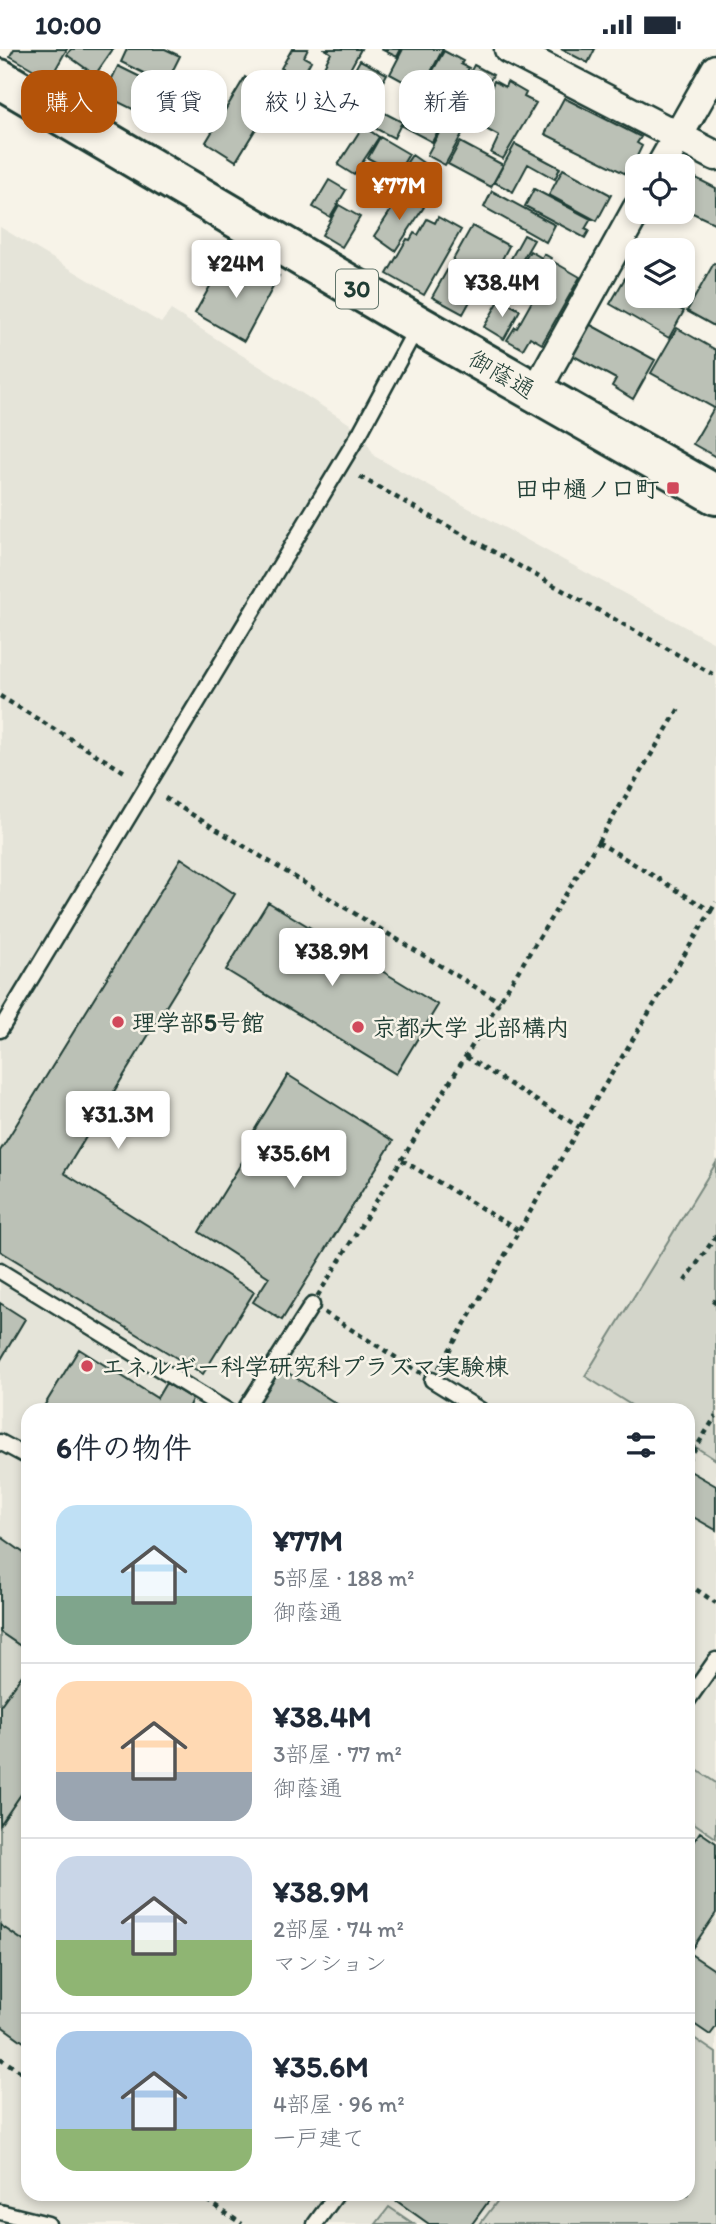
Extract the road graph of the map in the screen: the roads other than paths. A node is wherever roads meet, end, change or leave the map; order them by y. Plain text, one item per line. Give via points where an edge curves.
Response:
1 (509, 49) edge
2 (716, 69) edge
3 (0, 79) edge
4 (677, 137) junction
5 (668, 154) edge
6 (716, 156) edge
7 (629, 224) edge
8 (418, 325) junction
9 (535, 393) junction
10 (716, 495) edge
11 (0, 1030) edge
12 (0, 1271) edge
13 (312, 1305) road end
14 (432, 1380) road end
15 (215, 1403) edge
16 (249, 1403) edge
17 (469, 1403) edge
18 (0, 1442) edge
19 (21, 1453) edge
20 (716, 1660) edge
21 (695, 1690) edge
22 (332, 2201) edge
23 (0, 2212) edge
24 (48, 2224) edge
25 (315, 2224) edge

1 - 4 street
2 - 4 street
3 - 8 main road, 御蔭通 / 30
4 - 5 street
4 - 6 street
7 - 9 street
8 - 9 main road, 御蔭通 / 30
8 - 11 lane via 341,466
9 - 10 main road, 御蔭通 / 30
12 - 15 lane
13 - 16 lane
14 - 17 lane
18 - 19 lane
20 - 21 lane
22 - 25 lane
23 - 24 lane

